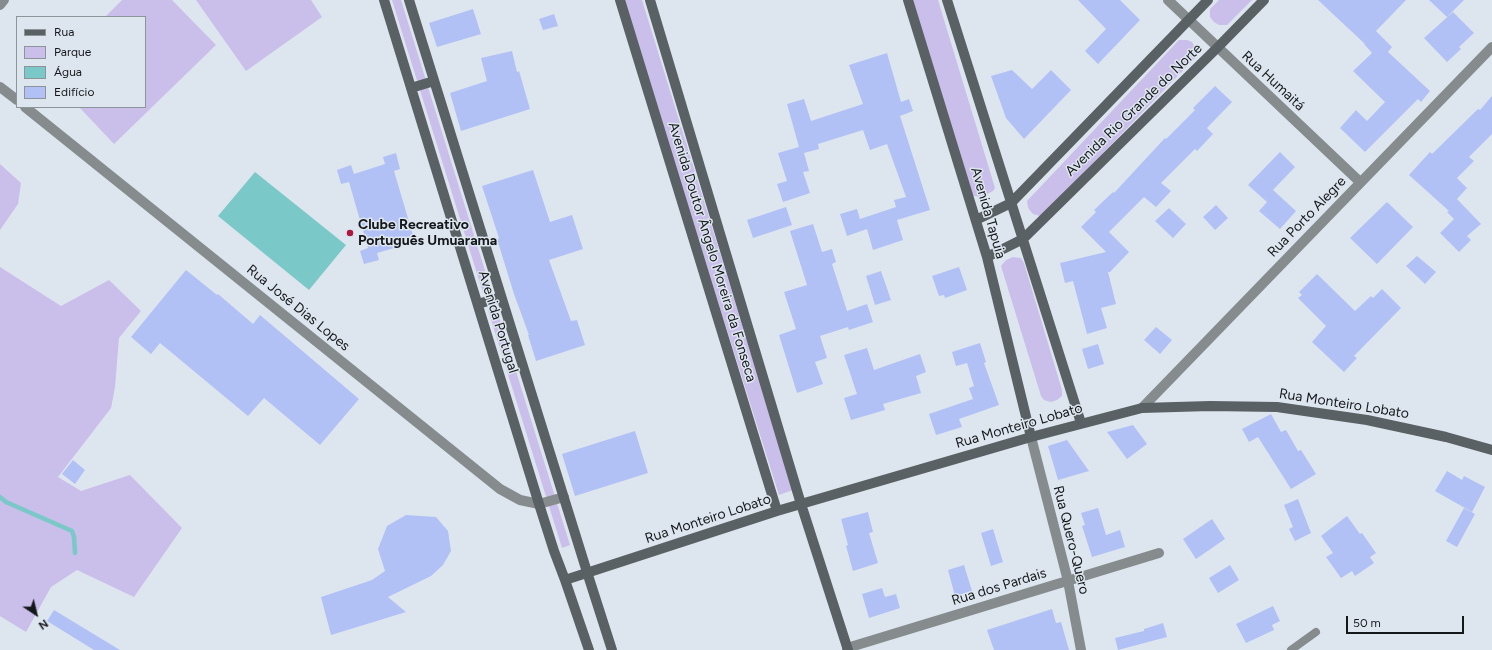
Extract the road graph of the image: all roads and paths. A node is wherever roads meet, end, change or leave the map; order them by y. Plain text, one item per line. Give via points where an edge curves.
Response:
1 (4, 0) edge
2 (384, 0) edge
3 (409, 0) edge
4 (620, 0) edge
5 (650, 0) edge
6 (908, 0) edge
7 (947, 0) edge
8 (1168, 0) edge
9 (1208, 0) edge
10 (1264, 0) edge
11 (0, 5) edge
12 (1189, 20) junction
13 (1492, 47) edge
14 (1217, 48) junction
15 (434, 81) junction
16 (0, 87) edge
17 (411, 88) junction
18 (16, 99) edge
19 (26, 108) edge
20 (1360, 182) junction
21 (1011, 203) junction
22 (976, 220) junction
23 (1023, 239) junction
24 (987, 257) junction
25 (502, 297) junction
26 (478, 304) junction
27 (1142, 408) junction
28 (1081, 423) junction
29 (1031, 437) junction
30 (1492, 450) edge
31 (564, 497) junction
32 (539, 504) junction
33 (802, 504) junction
34 (777, 511) junction
35 (1159, 553) dead end
36 (587, 572) junction
37 (565, 580) junction
38 (1068, 581) junction
39 (1316, 632) dead end
40 (848, 649) edge
41 (589, 650) edge
42 (612, 650) edge
43 (1081, 650) edge
44 (1291, 650) edge

1 - 11 street
2 - 17 main road, Avenida Portugal
3 - 15 main road, Avenida Portugal
4 - 34 main road, Avenida Doutor Ângelo Moreira da Fonseca
5 - 33 main road, Avenida Doutor Ângelo Moreira da Fonseca
6 - 22 main road, Avenida Tapuia
7 - 21 main road, Avenida Tapuia
8 - 12 street, Rua Humaitá
9 - 12 main road, Avenida Rio Grande do Norte
10 - 14 main road, Avenida Rio Grande do Norte
12 - 14 street, Rua Humaitá
12 - 21 main road, Avenida Rio Grande do Norte
13 - 20 street, Rua Porto Alegre
14 - 20 street, Rua Humaitá
14 - 23 main road, Avenida Rio Grande do Norte
15 - 17 main road
15 - 25 main road, Avenida Portugal
16 - 18 street
17 - 26 main road, Avenida Portugal
19 - 32 street, Rua José Dias Lopes via 500,489 520,500
20 - 27 street, Rua Porto Alegre
21 - 22 main road, Avenida Rio Grande do Norte
21 - 23 main road, Avenida Tapuia
22 - 24 main road, Avenida Tapuia
23 - 24 main road, Avenida Rio Grande do Norte
23 - 28 main road, Avenida Tapuia
24 - 29 main road, Avenida Tapuia
25 - 26 main road
25 - 31 main road, Avenida Portugal
26 - 32 main road, Avenida Portugal
27 - 28 main road, Rua Monteiro Lobato
27 - 30 main road, Rua Monteiro Lobato via 1277,407 1367,420 1446,436
28 - 29 main road, Rua Monteiro Lobato
29 - 33 main road, Rua Monteiro Lobato
29 - 38 street, Rua Quero-Quero
31 - 32 street, Rua José Dias Lopes
31 - 36 main road, Avenida Portugal
32 - 37 main road, Avenida Portugal
33 - 34 main road, Rua Monteiro Lobato
33 - 40 main road, Avenida Doutor Ângelo Moreira da Fonseca
34 - 36 main road, Rua Monteiro Lobato
35 - 38 street, Rua dos Pardais
36 - 37 main road, Rua Monteiro Lobato
36 - 42 main road, Avenida Portugal
37 - 41 main road, Avenida Portugal
38 - 40 street, Rua dos Pardais
38 - 43 street, Rua Quero-Quero
39 - 44 lane

